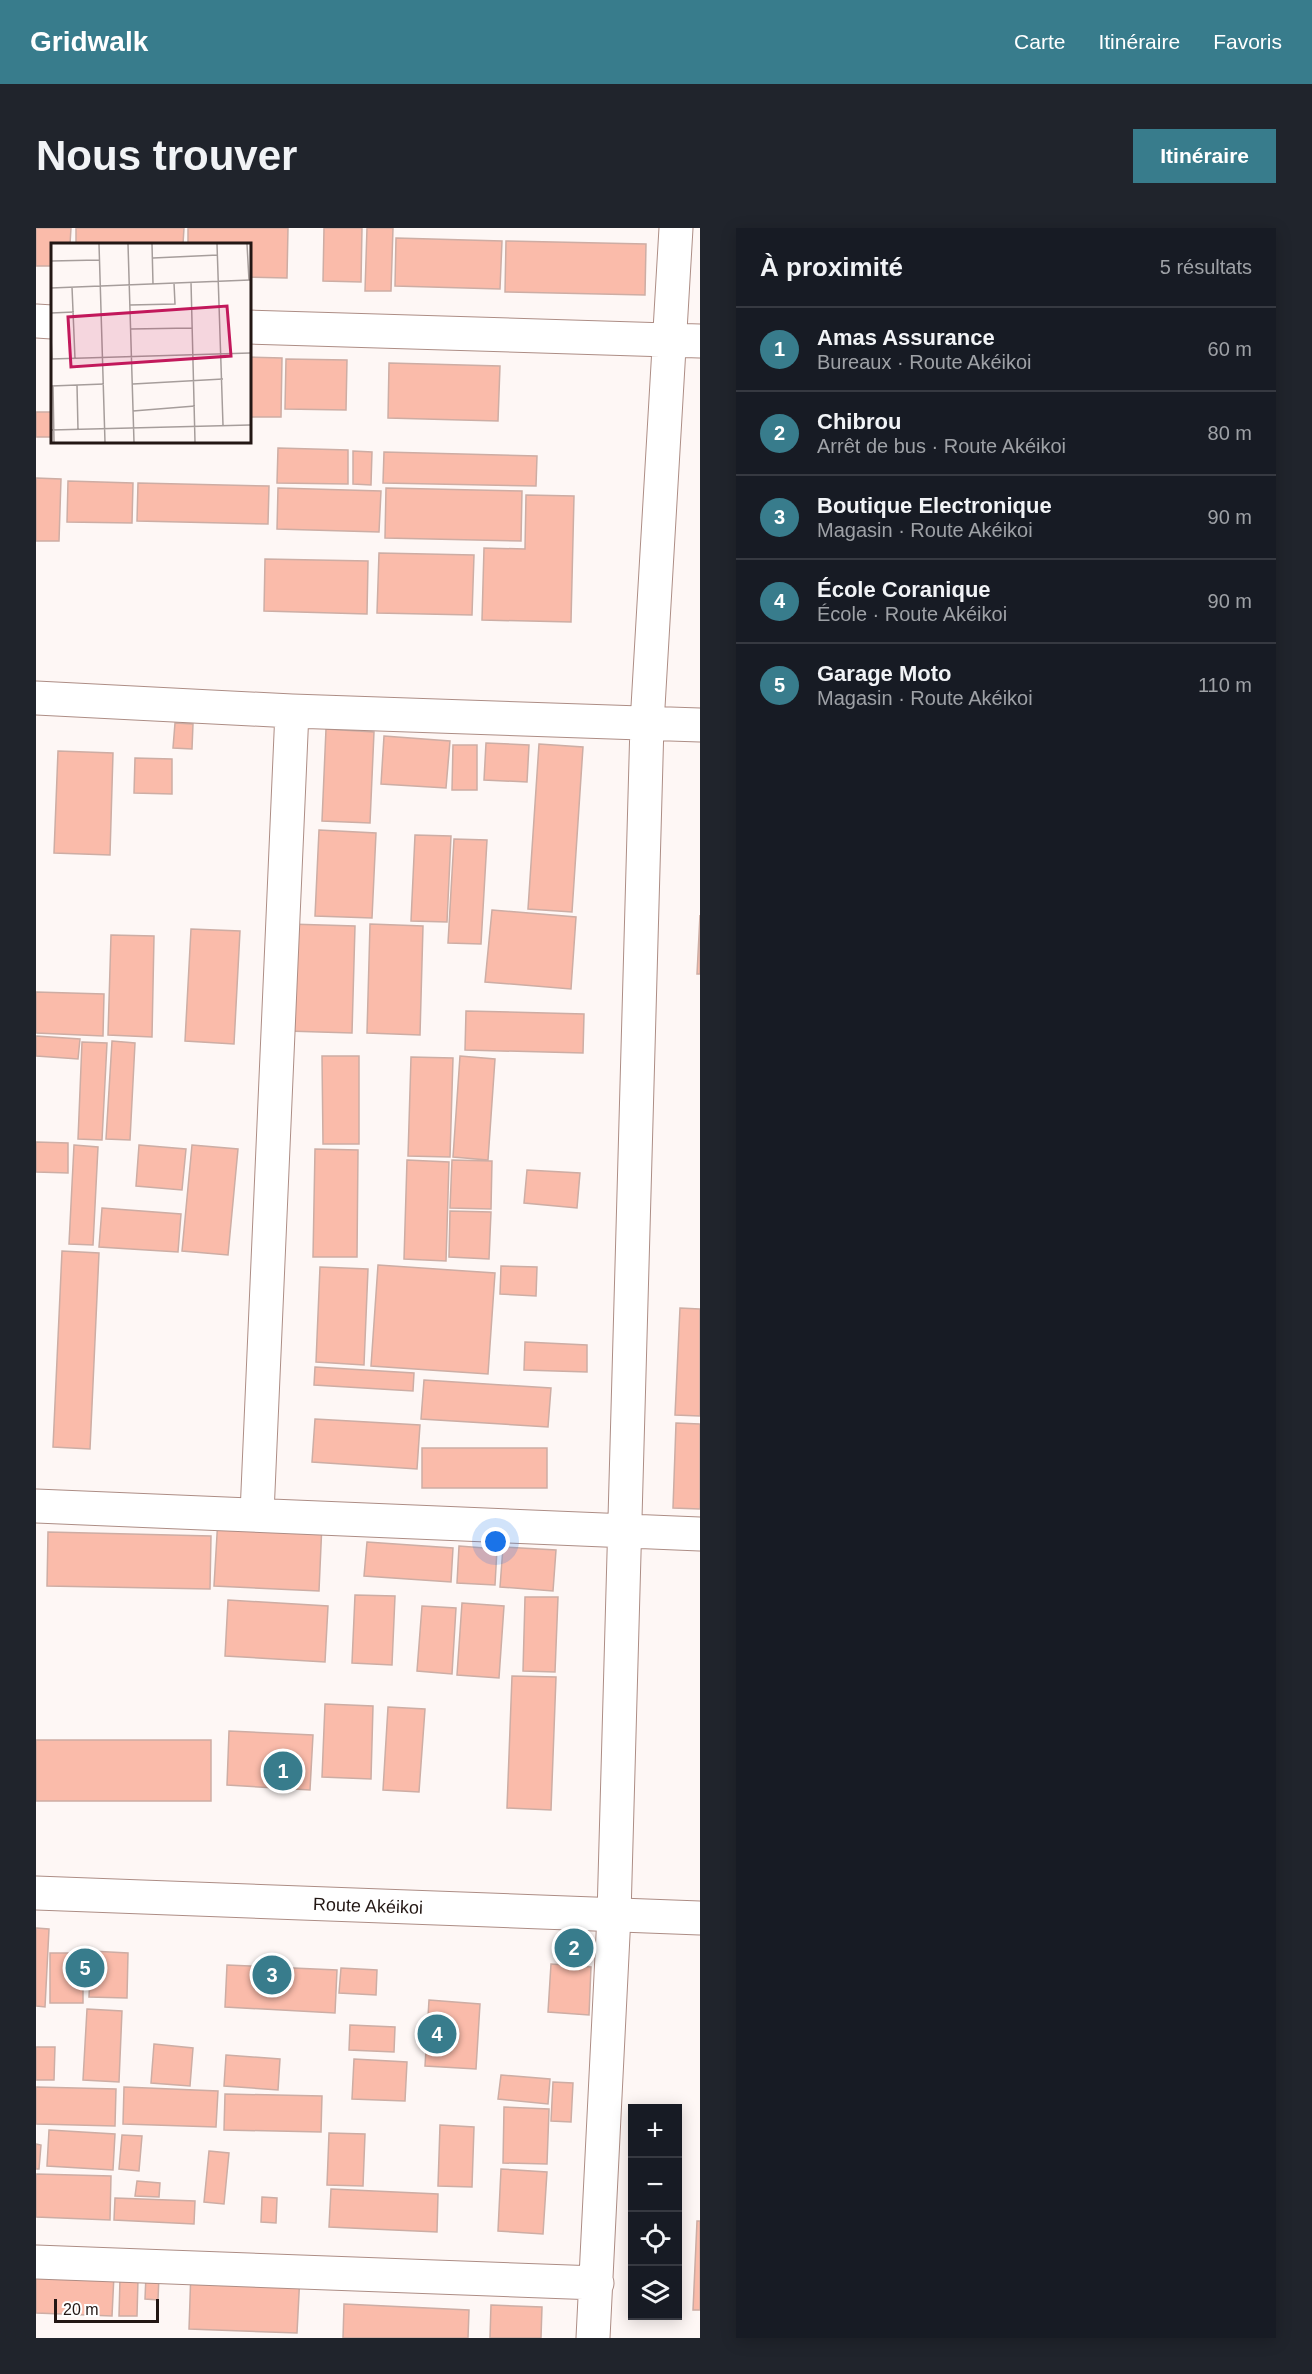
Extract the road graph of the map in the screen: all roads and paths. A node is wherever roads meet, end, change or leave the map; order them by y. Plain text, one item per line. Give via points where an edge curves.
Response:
1 (675, 228) edge
2 (36, 321) edge
3 (51, 322) edge
4 (250, 327) edge
5 (685, 340) edge
6 (36, 698) edge
7 (292, 711) junction
8 (647, 724) junction
9 (700, 725) edge
10 (36, 1506) edge
11 (258, 1514) junction
12 (625, 1532) junction
13 (700, 1534) edge
14 (36, 1893) edge
15 (614, 1915) junction
16 (700, 1918) edge
17 (36, 2262) edge
18 (597, 2283) junction
19 (593, 2338) edge

1 - 5 street
2 - 3 street
4 - 5 street
5 - 8 street
6 - 7 street
7 - 8 street
7 - 11 street
8 - 9 street
8 - 12 street
10 - 11 street
11 - 12 street
12 - 13 street
12 - 15 street
14 - 15 street, Route Akéikoi
15 - 16 street, Route Akéikoi
15 - 18 street
17 - 18 street
18 - 19 street

